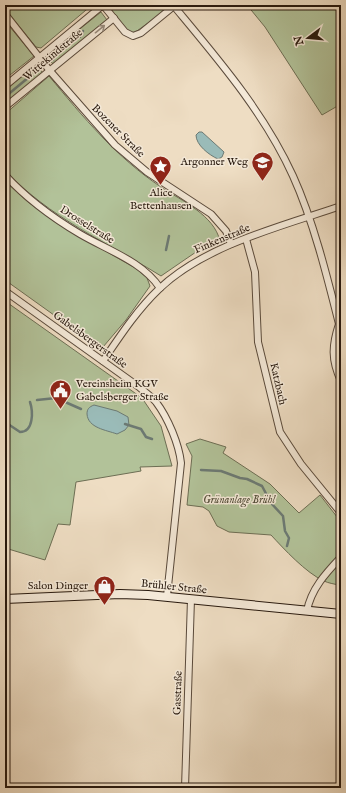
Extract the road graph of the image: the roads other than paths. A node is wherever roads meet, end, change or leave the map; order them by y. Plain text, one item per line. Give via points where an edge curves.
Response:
1 (103, 5) edge
2 (174, 6) edge
3 (5, 14) edge
4 (114, 18) junction
5 (40, 58) junction
6 (50, 71) junction
7 (5, 86) edge
8 (5, 107) edge
9 (5, 175) edge
10 (341, 206) edge
11 (308, 217) junction
12 (246, 239) junction
13 (231, 244) junction
14 (160, 288) junction
15 (5, 291) edge
16 (103, 361) junction
17 (341, 381) edge
18 (341, 513) edge
19 (341, 557) edge
20 (167, 596) junction
21 (5, 599) edge
22 (191, 599) junction
23 (307, 611) junction
24 (341, 614) edge
25 (185, 788) edge

1 - 4 street, Wittekindstraße
1 - 5 street, Wittekindstraße
2 - 4 street, Wittekindstraße via 134,36 128,34
2 - 11 street via 251,103 293,176
3 - 5 street, Bozener Straße
6 -> 4 street, Wittekindstraße
5 - 6 street, Bozener Straße
5 - 7 street, Wittekindstraße
6 - 8 street, Wittekindstraße
6 - 13 street, Bozener Straße via 115,145 147,172 211,214 220,222
9 - 14 street, Drosselstraße via 28,197 74,230 145,271
10 - 11 street, Finkenstraße
11 - 12 street, Finkenstraße
11 - 17 street via 339,324 332,351 334,365
12 - 13 street, Finkenstraße
12 - 18 street, Katzbach via 255,272 258,342 280,432 285,443
13 - 14 street, Finkenstraße via 196,261
14 - 16 street, Finkenstraße
15 - 16 street, Gabelsbergerstraße
16 - 20 street, Gabelsbergerstraße via 156,402 180,454 181,474
19 - 23 street via 310,597
20 - 21 main road, Brühler Straße via 120,594
20 - 22 main road, Brühler Straße
22 - 23 main road, Brühler Straße
22 - 25 street, Gasstraße
23 - 24 main road, Brühler Straße

